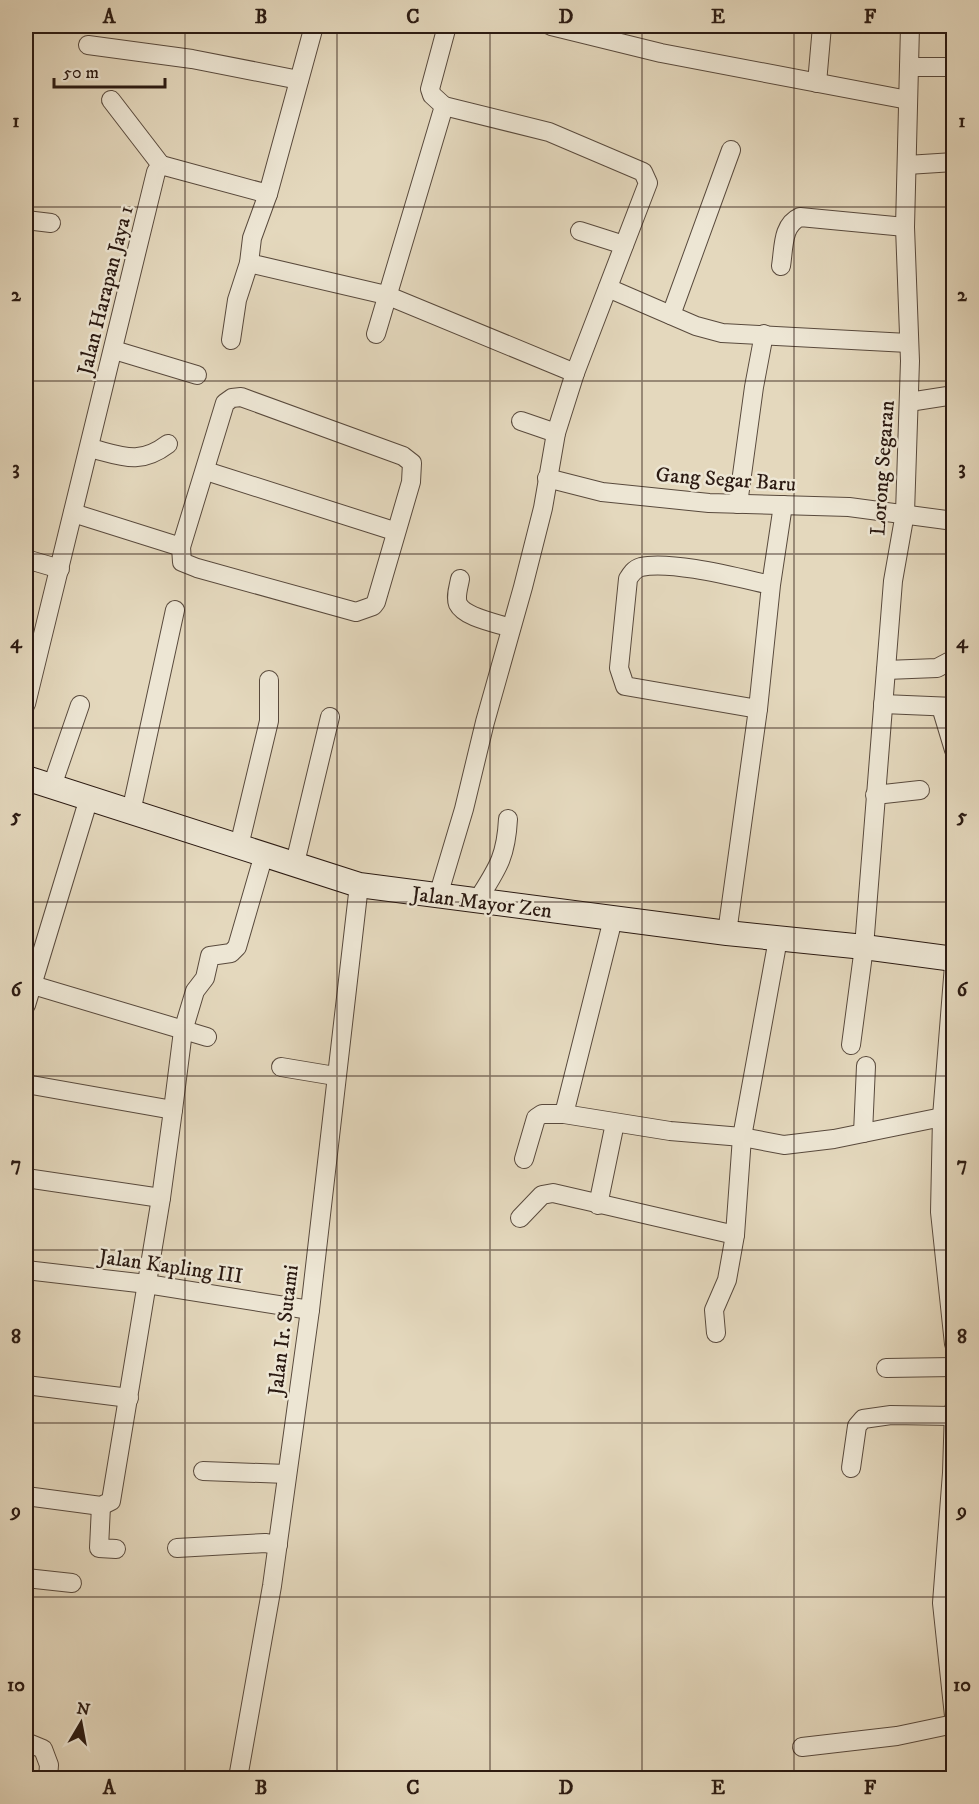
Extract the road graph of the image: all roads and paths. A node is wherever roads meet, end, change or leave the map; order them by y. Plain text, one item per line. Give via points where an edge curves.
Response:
1 (314, 26) edge
2 (447, 26) edge
3 (552, 26) edge
4 (822, 26) edge
5 (910, 26) edge
6 (593, 31) edge
7 (88, 45) dead end
8 (909, 67) junction
9 (954, 67) edge
10 (299, 80) junction
11 (817, 83) junction
12 (111, 100) dead end
13 (908, 100) junction
14 (444, 106) junction
15 (730, 150) dead end
16 (954, 162) edge
17 (161, 165) junction
18 (907, 165) junction
19 (268, 194) junction
20 (26, 220) edge
21 (51, 223) dead end
22 (905, 227) junction
23 (580, 231) dead end
24 (624, 245) junction
25 (249, 263) junction
26 (781, 266) dead end
27 (608, 288) junction
28 (386, 296) junction
29 (671, 315) junction
30 (376, 334) dead end
31 (764, 334) junction
32 (231, 340) dead end
33 (908, 343) junction
34 (114, 350) junction
35 (575, 373) junction
36 (197, 375) dead end
37 (954, 395) edge
38 (909, 402) junction
39 (521, 421) dead end
40 (556, 433) junction
41 (168, 444) dead end
42 (90, 448) junction
43 (206, 471) junction
44 (547, 478) junction
45 (738, 504) junction
46 (783, 505) junction
47 (73, 513) junction
48 (905, 513) junction
49 (954, 521) edge
50 (394, 531) junction
51 (181, 547) junction
52 (26, 559) edge
53 (60, 568) junction
54 (460, 579) dead end
55 (771, 585) junction
56 (175, 610) dead end
57 (511, 628) junction
58 (954, 658) edge
59 (886, 670) junction
60 (269, 680) dead end
61 (26, 704) edge
62 (883, 704) junction
63 (80, 705) dead end
64 (947, 707) edge
65 (758, 710) junction
66 (330, 717) dead end
67 (954, 750) edge
68 (26, 778) edge
69 (52, 786) junction
70 (920, 790) dead end
71 (875, 795) junction
72 (89, 798) junction
73 (131, 812) junction
74 (508, 819) dead end
75 (239, 846) junction
76 (264, 854) junction
77 (296, 863) junction
78 (358, 885) junction
79 (438, 897) junction
80 (477, 901) junction
81 (613, 919) junction
82 (726, 933) junction
83 (778, 939) junction
84 (864, 947) junction
85 (954, 959) edge
86 (954, 965) edge
87 (28, 984) edge
88 (26, 1005) edge
89 (183, 1031) junction
90 (207, 1037) dead end
91 (851, 1045) dead end
92 (866, 1066) dead end
93 (281, 1067) dead end
94 (335, 1076) junction
95 (26, 1084) edge
96 (173, 1110) junction
97 (564, 1114) junction
98 (942, 1117) junction
99 (615, 1123) junction
100 (863, 1133) junction
101 (742, 1137) junction
102 (524, 1159) dead end
103 (26, 1178) edge
104 (947, 1190) edge
105 (161, 1198) junction
106 (598, 1204) junction
107 (520, 1218) dead end
108 (735, 1235) junction
109 (26, 1270) edge
110 (147, 1284) junction
111 (310, 1310) junction
112 (716, 1333) dead end
113 (954, 1344) edge
114 (954, 1367) edge
115 (886, 1368) dead end
116 (26, 1385) edge
117 (129, 1398) junction
118 (954, 1409) edge
119 (953, 1416) edge
120 (953, 1441) edge
121 (851, 1468) dead end
122 (203, 1471) dead end
123 (287, 1474) junction
124 (26, 1496) edge
125 (101, 1506) junction
126 (951, 1528) edge
127 (278, 1545) junction
128 (116, 1548) dead end
129 (177, 1548) dead end
130 (26, 1578) edge
131 (72, 1583) dead end
132 (948, 1603) edge
133 (954, 1715) edge
134 (954, 1724) edge
135 (26, 1742) edge
136 (802, 1747) dead end
137 (48, 1779) edge
138 (238, 1779) edge

1 - 10 street
2 - 14 street via 430,89
3 - 6 street
4 - 11 street
5 - 8 street, Lorong Segaran
6 - 11 street via 661,53
7 - 10 street via 192,59
8 - 9 street
8 - 13 street, Lorong Segaran
10 - 19 street
11 - 13 street
12 - 17 street
13 - 18 street, Lorong Segaran
14 - 24 street via 549,132 643,172 648,183
14 - 28 street
15 - 29 street
16 - 18 street
17 - 19 street
17 - 34 street, Jalan Harapan Jaya 1 via 156,172
18 - 22 street, Lorong Segaran
19 - 25 street via 252,238
20 - 21 street
22 - 26 street via 800,217 787,227
22 - 33 street, Lorong Segaran
23 - 24 street
24 - 27 street
25 - 28 street
25 - 32 street via 237,300
27 - 29 street
27 - 35 street
28 - 30 street
28 - 35 street
29 - 31 street via 722,333
31 - 33 street
31 - 45 street
33 - 38 street, Lorong Segaran
34 - 36 street
34 - 42 street, Jalan Harapan Jaya 1
35 - 40 street
37 - 38 street
38 - 48 street, Lorong Segaran
39 - 40 street
40 - 44 street
41 - 42 street via 137,459
42 - 47 street, Jalan Harapan Jaya 1
43 - 50 street
43 - 50 street via 225,403 241,397 403,456 411,463 411,482
43 - 51 street
44 - 45 street, Gang Segar Baru via 602,492
44 - 57 street via 543,508
45 - 46 street, Gang Segar Baru
46 - 48 street, Gang Segar Baru
46 - 55 street
47 - 51 street
47 - 53 street, Jalan Harapan Jaya 1
48 - 49 street, Gang Segar Baru
48 - 59 street, Lorong Segaran via 893,581
50 - 51 street via 376,602 356,612 197,568 182,562
52 - 53 street
53 - 61 street, Jalan Harapan Jaya 1
54 - 57 street via 457,596 464,610
55 - 65 street
55 - 65 street via 669,567 640,567 628,579 619,668 625,686
56 - 73 street
57 - 79 street
58 - 59 street via 937,668
59 - 62 street, Lorong Segaran
60 - 75 street via 269,722
62 - 64 street
62 - 71 street, Lorong Segaran
63 - 69 street
64 - 67 street
65 - 82 street
66 - 77 street
68 - 69 street, Jalan Mayor Zen
69 - 72 street, Jalan Mayor Zen
70 - 71 street
71 - 84 street, Lorong Segaran
72 - 73 street, Jalan Mayor Zen
72 - 87 street
73 - 75 street, Jalan Mayor Zen
74 - 80 street via 501,863
75 - 76 street, Jalan Mayor Zen
76 - 77 street, Jalan Mayor Zen
76 - 89 street via 237,947 231,953 212,954 209,958
77 - 78 street, Jalan Mayor Zen
78 - 79 street, Jalan Mayor Zen
78 - 94 street, Jalan Ir. Sutami
79 - 80 street, Jalan Mayor Zen
80 - 81 street, Jalan Mayor Zen
81 - 82 street, Jalan Mayor Zen
81 - 97 street
82 - 83 street, Jalan Mayor Zen
83 - 84 street, Jalan Mayor Zen
83 - 101 street
84 - 85 street, Jalan Mayor Zen
84 - 91 street, Lorong Segaran
86 - 98 street
87 - 88 street
87 - 89 street
89 - 90 street
89 - 96 street
92 - 100 street
93 - 94 street
94 - 111 street, Jalan Ir. Sutami
95 - 96 street
96 - 105 street
97 - 99 street
97 - 102 street via 542,1114 536,1119
98 - 100 street
98 - 104 street
99 - 101 street
99 - 106 street
100 - 101 street via 784,1145
101 - 108 street
103 - 105 street
104 - 113 street via 940,1212
105 - 110 street
106 - 107 street via 547,1192
106 - 108 street
108 - 112 street via 727,1280 714,1310
109 - 110 street, Jalan Kapling III
110 - 111 street, Jalan Kapling III
110 - 117 street
111 - 123 street, Jalan Ir. Sutami
114 - 115 street
116 - 117 street
117 - 125 street via 111,1501
118 - 119 street
119 - 120 street
119 - 121 street via 891,1415 863,1419 857,1426
120 - 126 street
122 - 123 street
123 - 127 street, Jalan Ir. Sutami
124 - 125 street
125 - 128 street via 99,1548
126 - 132 street
127 - 129 street
127 - 138 street, Jalan Ir. Sutami
130 - 131 street
132 - 133 street
134 - 136 street via 897,1736
135 - 137 street via 43,1749 49,1765

